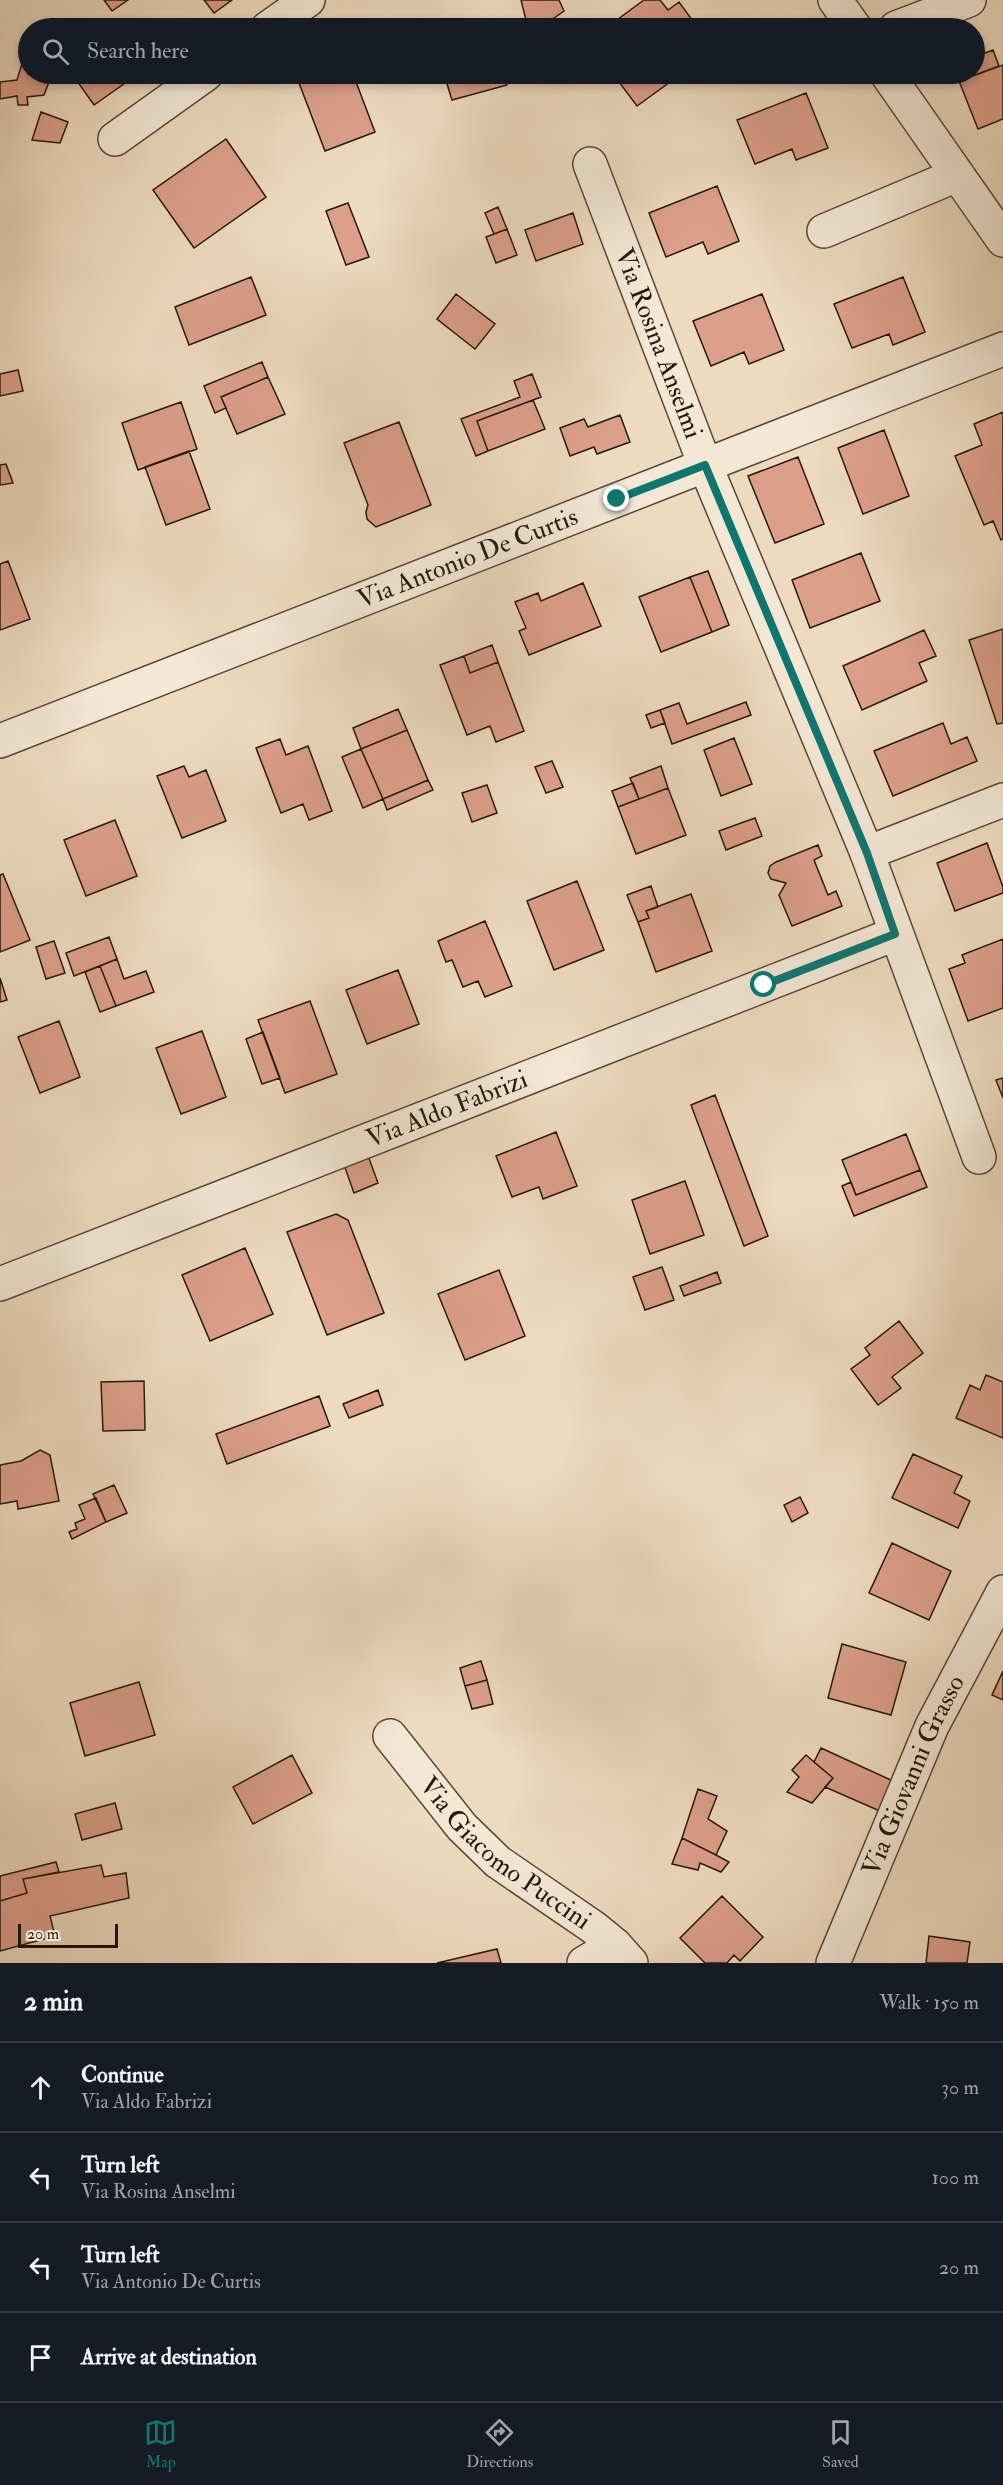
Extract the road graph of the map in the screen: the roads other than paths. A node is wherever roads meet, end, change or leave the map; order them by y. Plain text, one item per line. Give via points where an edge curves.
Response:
1 (308, 0) edge
2 (835, 0) edge
3 (969, 0) edge
4 (282, 18) edge
5 (848, 18) edge
6 (922, 18) edge
7 (192, 84) edge
8 (894, 84) edge
9 (115, 139) dead end
10 (590, 164) dead end
11 (957, 175) junction
12 (824, 231) dead end
13 (1003, 240) edge
14 (1003, 349) edge
15 (705, 465) junction
16 (0, 741) edge
17 (1003, 800) edge
18 (867, 853) junction
19 (895, 934) junction
20 (979, 1157) dead end
21 (0, 1284) edge
22 (1003, 1592) edge
23 (390, 1736) dead end
24 (623, 1954) edge
25 (584, 1963) edge
26 (833, 1963) edge

1 - 4 street
2 - 5 street
3 - 6 street
7 - 9 street
8 - 11 street
10 - 15 street, Via Rosina Anselmi
11 - 12 street
11 - 13 street
14 - 15 street, Via Antonio De Curtis
15 - 16 street, Via Antonio De Curtis
15 - 18 street, Via Rosina Anselmi
17 - 18 street
18 - 19 street, Via Rosina Anselmi
19 - 20 street, Via Rosina Anselmi
19 - 21 street, Via Aldo Fabrizi
22 - 26 street, Via Giovanni Grasso via 932,1726
23 - 24 street, Via Giacomo Puccini via 462,1827 498,1862 593,1927
24 - 25 street

